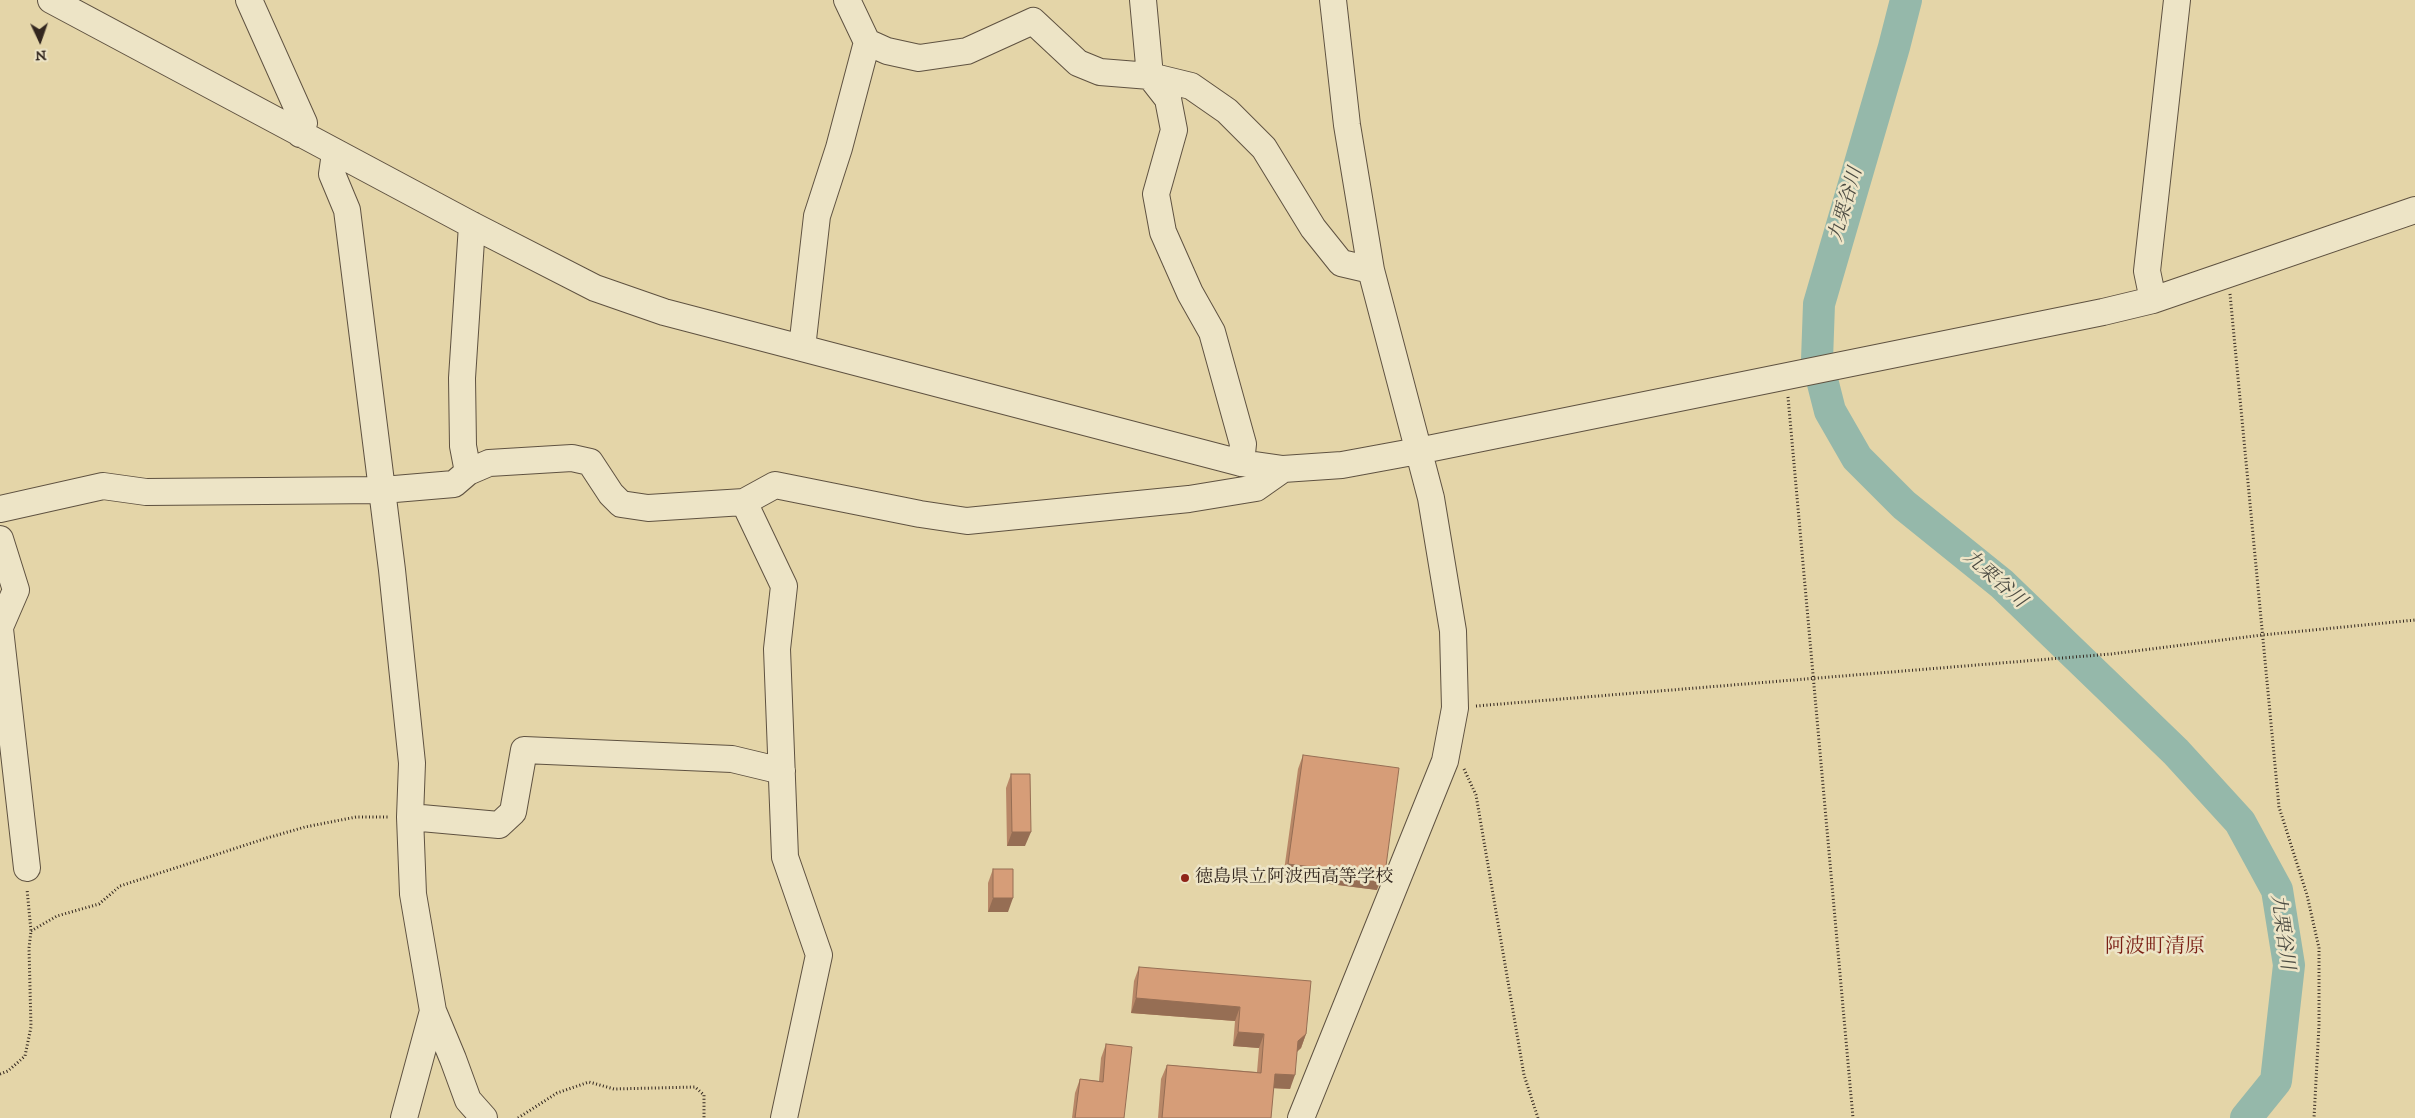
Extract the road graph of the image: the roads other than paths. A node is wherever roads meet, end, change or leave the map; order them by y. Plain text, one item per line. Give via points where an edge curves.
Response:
1 (51, 0) edge
2 (249, 0) edge
3 (847, 0) edge
4 (1143, 0) edge
5 (1333, 0) edge
6 (2178, 0) edge
7 (867, 42) junction
8 (1150, 76) junction
9 (300, 134) junction
10 (335, 153) junction
11 (2415, 210) edge
12 (472, 226) junction
13 (1371, 270) junction
14 (2153, 300) junction
15 (802, 348) junction
16 (1418, 451) junction
17 (1241, 463) junction
18 (1283, 469) junction
19 (468, 472) junction
20 (383, 490) junction
21 (744, 502) junction
22 (0, 509) edge
23 (0, 539) edge
24 (0, 628) edge
25 (782, 771) junction
26 (410, 817) junction
27 (27, 868) road end
28 (433, 1012) junction
29 (404, 1118) edge
30 (484, 1118) edge
31 (784, 1118) edge
32 (1301, 1118) edge

1 - 9 street
2 - 9 street via 304,123
3 - 7 street
4 - 8 street
5 - 13 street via 1347,125
6 - 14 street via 2147,271
7 - 8 street via 919,58 967,50 1033,21 1078,63 1100,72
7 - 15 street via 817,216
8 - 13 street via 1191,86 1227,111 1264,148 1313,228 1342,263
8 - 17 street via 1168,98 1174,130 1156,194 1163,232 1190,293 1212,332 1243,444
9 - 10 street
10 - 12 street
10 - 20 street via 332,174 347,210
11 - 14 street
12 - 15 street via 596,288 664,312
12 - 19 street via 462,378 463,446
13 - 16 street
14 - 16 street
15 - 17 street
16 - 18 street via 1342,465
16 - 32 street via 1431,498 1453,631 1455,708 1445,760
17 - 18 street
18 - 21 street via 1256,488 1189,500 966,521 775,485
19 - 20 street via 454,484
19 - 21 street via 489,464 572,458 590,462 621,504 648,508
20 - 22 street via 146,492 103,486
20 - 26 street via 412,763
21 - 25 street via 784,586 777,649
23 - 24 street via 16,590
24 - 27 street
25 - 26 street via 732,759 524,750 514,812 499,825
25 - 31 street via 785,857 819,955
26 - 28 street via 413,894
28 - 29 street
28 - 30 street via 468,1100

